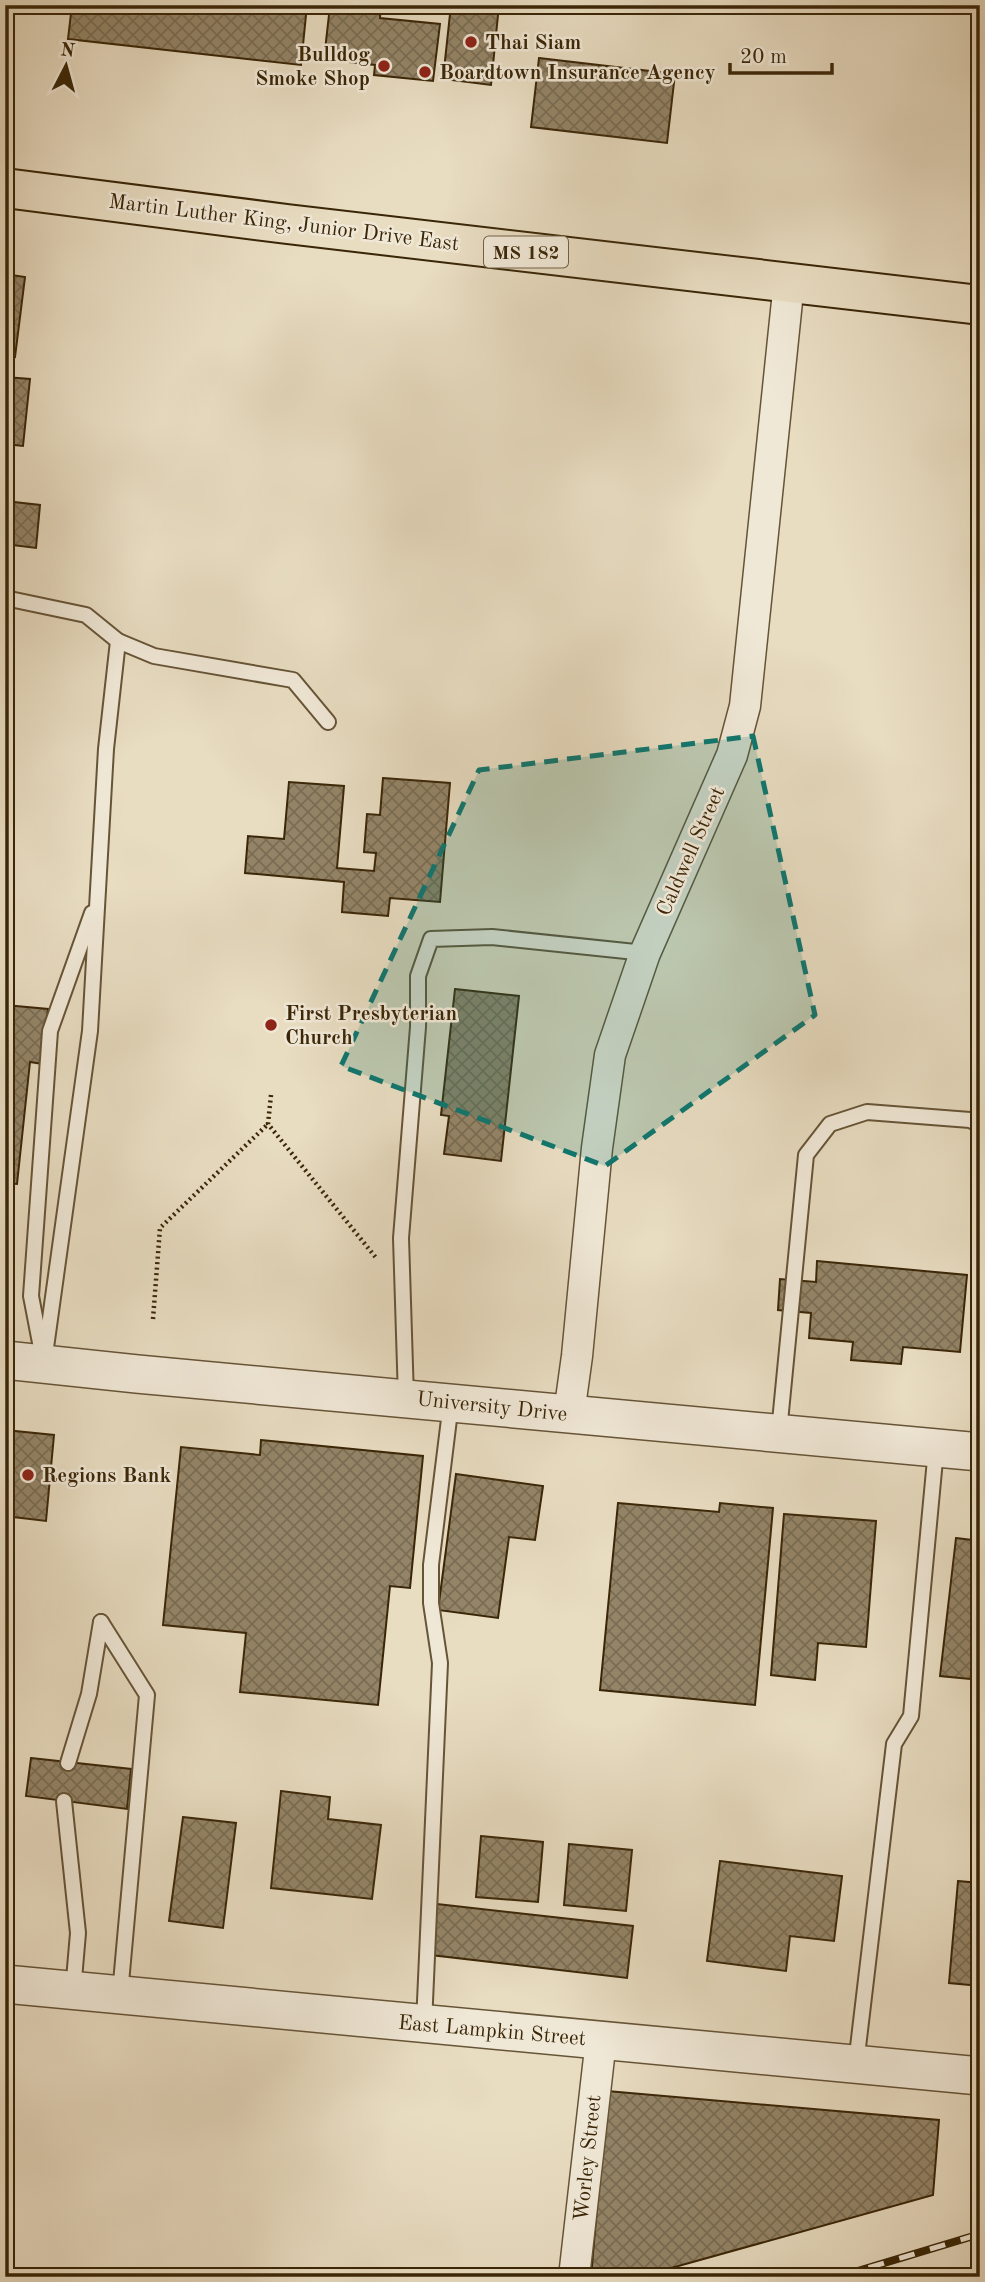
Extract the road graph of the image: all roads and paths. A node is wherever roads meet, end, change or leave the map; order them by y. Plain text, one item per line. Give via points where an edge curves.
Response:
1 (5, 188) edge
2 (789, 282) junction
3 (980, 304) edge
4 (5, 598) edge
5 (118, 641) junction
6 (328, 722) dead end
7 (98, 895) junction
8 (645, 953) junction
9 (271, 1094) dead end
10 (268, 1124) junction
11 (980, 1125) edge
12 (384, 1268) dead end
13 (153, 1319) dead end
14 (5, 1360) edge
15 (44, 1364) junction
16 (406, 1398) junction
17 (452, 1402) junction
18 (569, 1414) junction
19 (779, 1433) junction
20 (936, 1448) junction
21 (980, 1452) edge
22 (68, 1763) dead end
23 (64, 1801) dead end
24 (5, 1984) edge
25 (74, 1991) junction
26 (120, 1995) junction
27 (424, 2024) junction
28 (601, 2040) junction
29 (856, 2064) junction
30 (980, 2076) edge
31 (574, 2277) edge

1 - 2 main road, Martin Luther King, Junior Drive East / MS 182
2 - 3 main road, Martin Luther King, Junior Drive East / MS 182
2 - 8 street, Caldwell Street via 745,706 732,755
4 - 5 lane via 86,615
5 - 6 lane via 154,656 293,680
5 - 7 lane
7 - 15 lane via 90,1031
7 - 15 lane via 50,1031 31,1296
8 - 16 lane via 492,937 431,939 418,976 401,1238
8 - 18 street, Caldwell Street via 610,1055
9 - 10 path
10 - 12 path
10 - 13 path via 160,1228
11 - 19 lane via 867,1112 830,1124 806,1155
14 - 15 street, University Drive
15 - 16 street, University Drive
16 - 17 street, University Drive
17 - 18 street, University Drive
17 - 27 lane via 431,1565 430,1603 440,1663
18 - 19 street, University Drive
19 - 20 street, University Drive
20 - 21 street, University Drive
20 - 29 lane via 911,1716 894,1744
22 - 26 lane via 89,1694 101,1622 147,1695
23 - 25 lane via 78,1933
24 - 25 street, East Lampkin Street
25 - 26 street, East Lampkin Street
26 - 27 street, East Lampkin Street
27 - 28 street, East Lampkin Street
28 - 29 street, East Lampkin Street
28 - 31 street, Worley Street
29 - 30 street, East Lampkin Street

